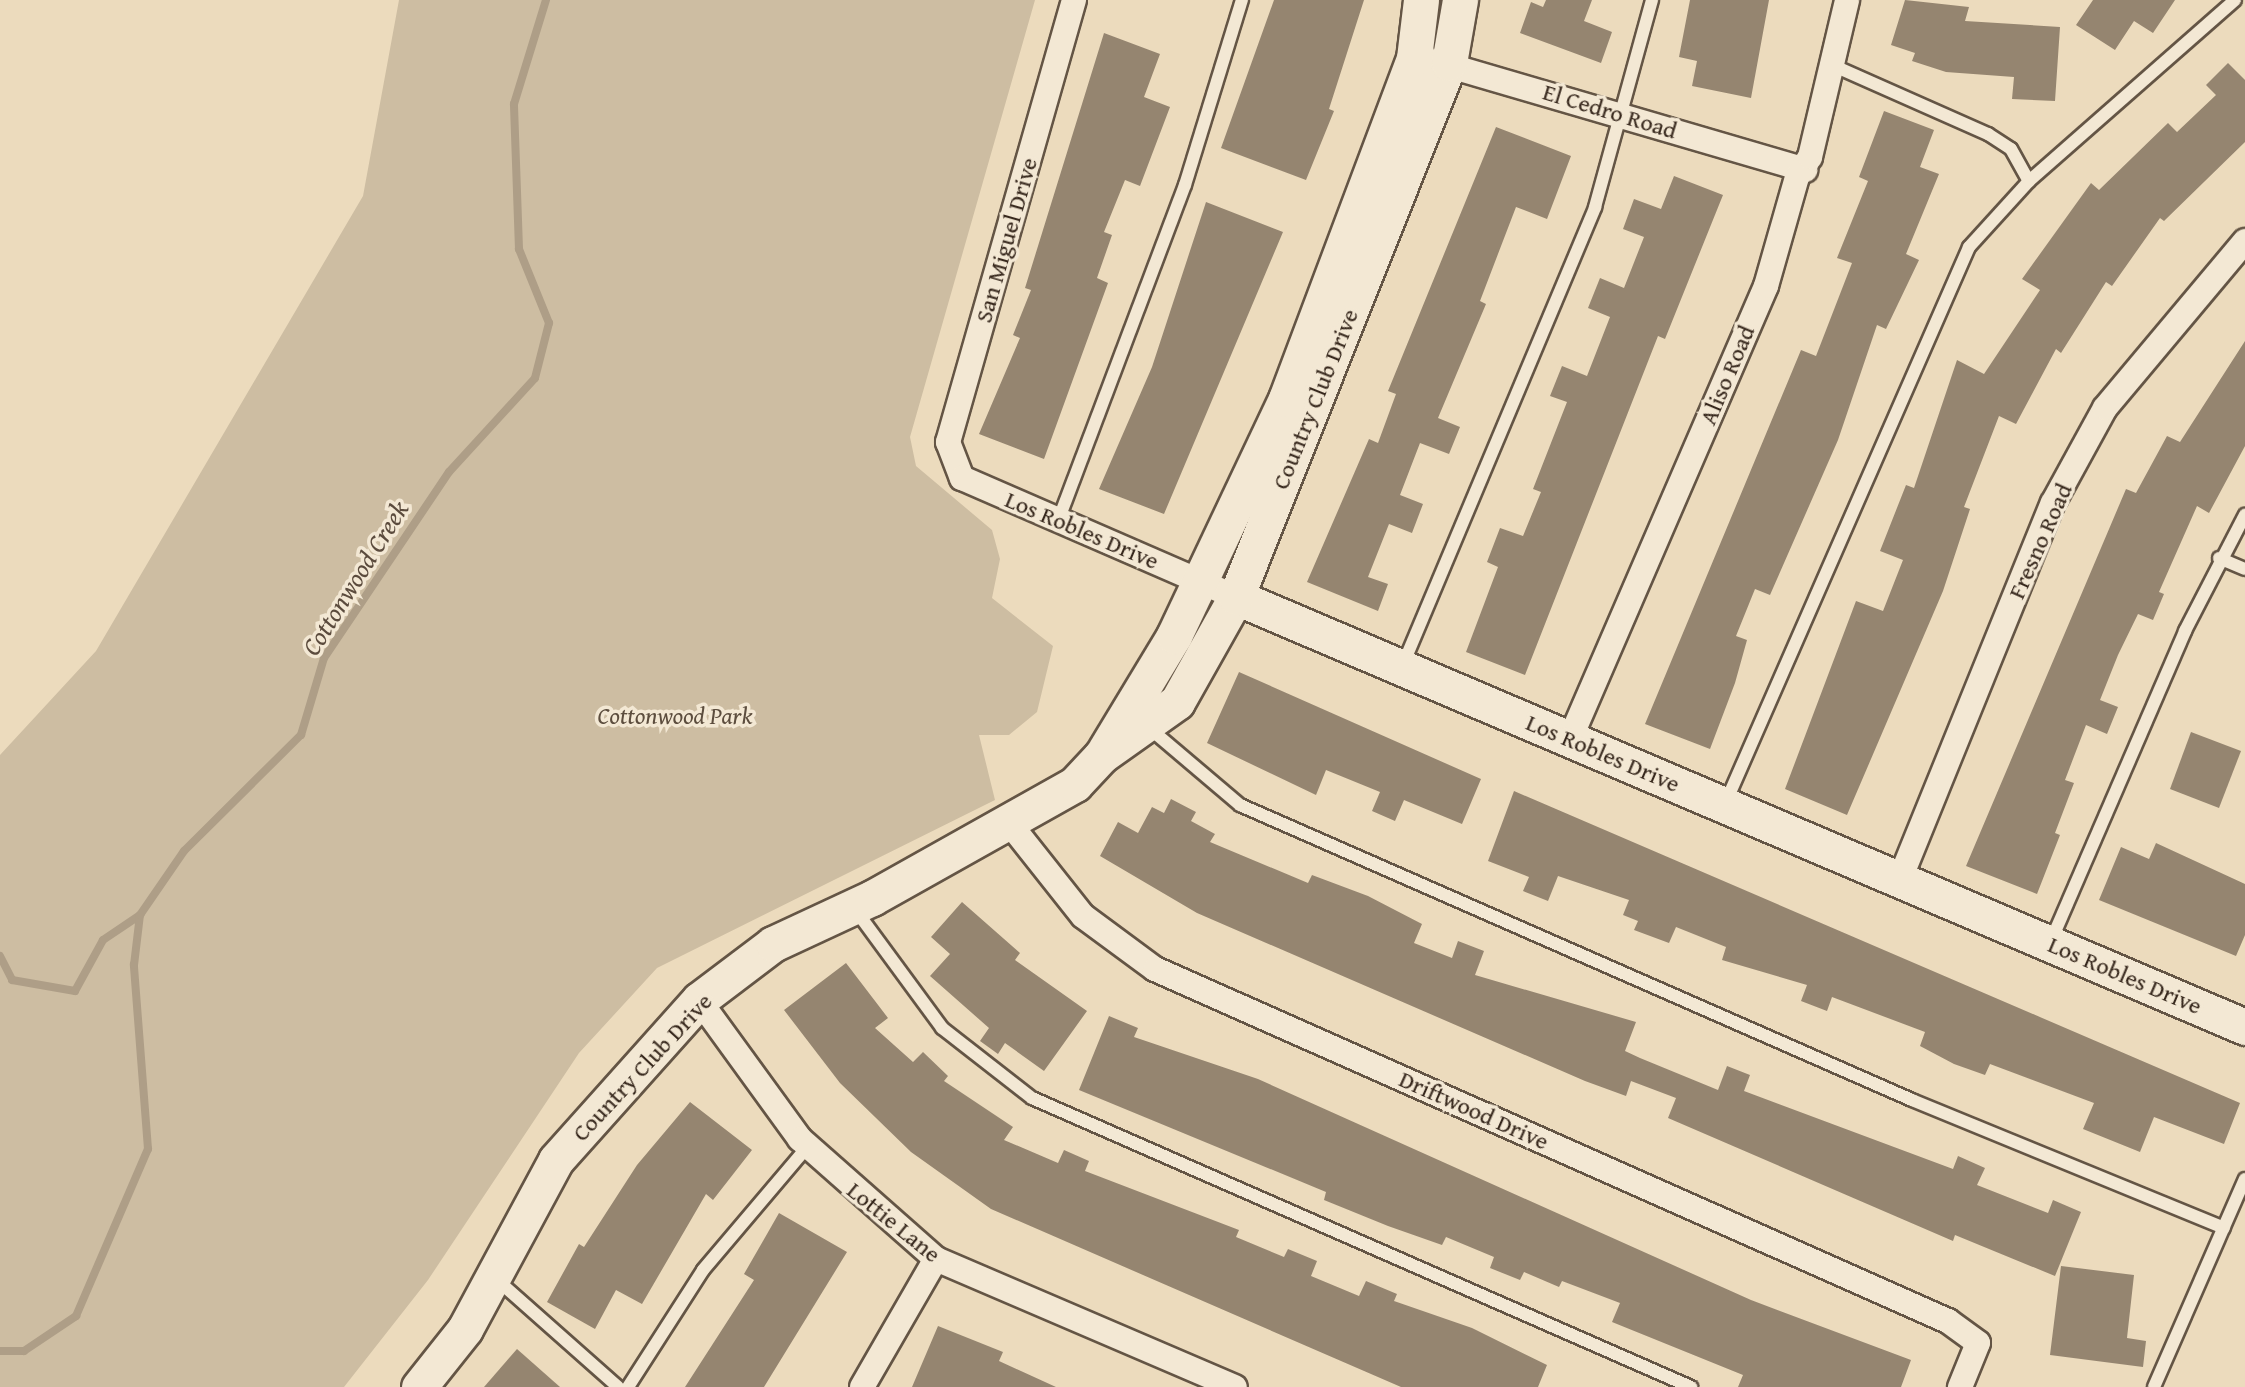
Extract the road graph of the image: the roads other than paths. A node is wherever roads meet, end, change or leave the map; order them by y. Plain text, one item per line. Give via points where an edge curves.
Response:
1 (1074, 0) edge
2 (1242, 0) edge
3 (1421, 0) edge
4 (1461, 0) edge
5 (1652, 0) edge
6 (1847, 0) edge
7 (2235, 0) edge
8 (1414, 58) junction
9 (1449, 63) junction
10 (1832, 65) junction
11 (1625, 115) junction
12 (1805, 170) junction
13 (2029, 181) junction
14 (2245, 241) edge
15 (962, 478) joint
16 (2245, 515) edge
17 (1058, 521) junction
18 (2218, 558) junction
19 (2245, 569) edge
20 (1199, 580) junction
21 (1236, 597) junction
22 (1402, 667) junction
23 (1146, 725) junction
24 (1570, 739) junction
25 (1101, 756) junction
26 (1725, 805) junction
27 (1010, 824) junction
28 (1900, 879) junction
29 (853, 907) junction
30 (2050, 943) junction
31 (699, 1000) junction
32 (2245, 1027) edge
33 (808, 1146) junction
34 (2245, 1179) edge
35 (2224, 1228) junction
36 (936, 1259) junction
37 (494, 1277) junction
38 (419, 1387) edge
39 (618, 1387) edge
40 (628, 1387) edge
41 (862, 1387) edge
42 (1236, 1387) edge
43 (1691, 1387) edge
44 (1960, 1387) edge
45 (2154, 1387) edge

1 - 15 street, San Miguel Drive via 948,442
2 - 17 lane via 1185,185
3 - 8 street, Country Club Drive
4 - 9 street, Country Club Drive
5 - 11 lane
6 - 10 street, Aliso Road
7 - 13 lane
8 - 9 street, El Cedro Road
8 - 20 street, Country Club Drive via 1286,399
9 - 11 street, El Cedro Road
9 - 21 street, Country Club Drive
10 - 12 street, Aliso Road
10 - 13 lane via 1988,134 2011,149
11 - 12 street, El Cedro Road
11 - 22 lane via 1595,207
12 - 24 street, Aliso Road via 1797,177 1766,286
13 - 26 lane via 1979,232 1959,263
14 - 28 street, Fresno Road via 2105,408 2053,503
15 - 17 street, Los Robles Drive
16 - 18 lane
17 - 20 street, Los Robles Drive
18 - 19 lane
18 - 30 lane
20 - 21 street, Los Robles Drive
20 - 25 street, Country Club Drive via 1174,636
21 - 22 street, Los Robles Drive
21 - 23 street, Country Club Drive via 1177,702
22 - 24 street, Los Robles Drive
23 - 25 street, Country Club Drive
23 - 35 lane via 1240,804 1912,1100
24 - 26 street, Los Robles Drive
25 - 27 street, Country Club Drive via 1075,784
26 - 28 street, Los Robles Drive
27 - 29 street, Country Club Drive
27 - 44 street, Driftwood Drive via 1083,916 1155,968 1948,1321 1978,1343
28 - 30 street, Los Robles Drive
29 - 31 street, Country Club Drive via 773,944
29 - 43 lane via 942,1028 1032,1098
30 - 32 street, Los Robles Drive
31 - 33 street, Lottie Lane
31 - 37 street, Country Club Drive via 556,1160
33 - 36 street, Lottie Lane
33 - 40 lane via 703,1270
34 - 35 lane
35 - 45 lane
36 - 41 street
36 - 42 street, Lottie Lane
37 - 38 street, Country Club Drive via 465,1329
37 - 39 lane

